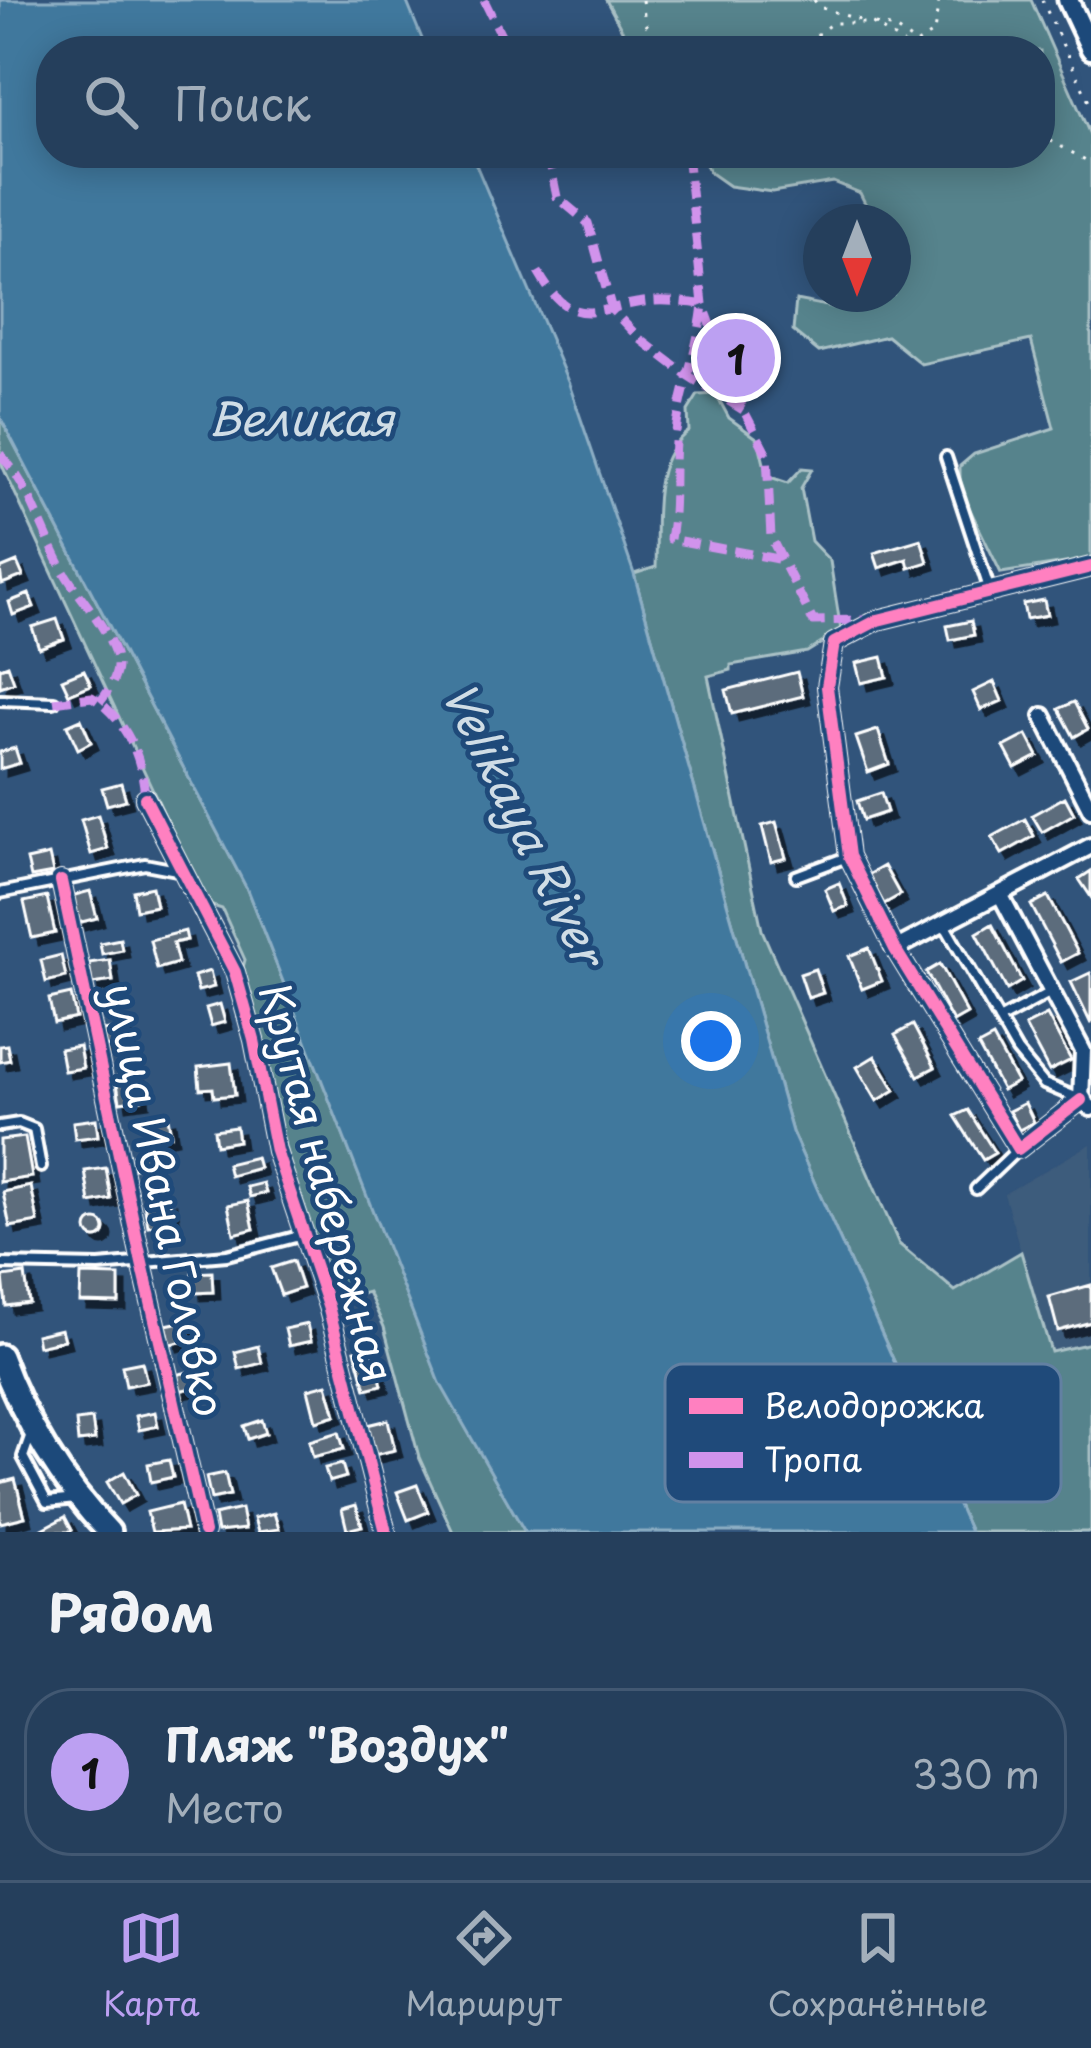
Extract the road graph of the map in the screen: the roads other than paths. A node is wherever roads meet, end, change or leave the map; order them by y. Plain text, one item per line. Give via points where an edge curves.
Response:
1 (1069, 0) edge
2 (1091, 49) edge
3 (946, 457) dead end
4 (1091, 567) edge
5 (990, 591) junction
6 (0, 700) edge
7 (54, 702) dead end
8 (1042, 716) dead end
9 (145, 798) dead end
10 (1091, 810) edge
11 (1091, 846) edge
12 (849, 856) junction
13 (184, 871) junction
14 (796, 876) dead end
15 (61, 881) junction
16 (0, 893) edge
17 (1000, 894) junction
18 (944, 924) junction
19 (895, 949) junction
20 (1052, 992) junction
21 (999, 1020) junction
22 (1086, 1104) edge
23 (0, 1126) edge
24 (1018, 1149) junction
25 (41, 1167) dead end
26 (976, 1189) dead end
27 (303, 1235) junction
28 (142, 1263) junction
29 (0, 1264) edge
30 (0, 1356) edge
31 (109, 1532) edge
32 (204, 1532) edge
33 (386, 1532) edge

1 - 2 street
3 - 5 lane
4 - 5 street
5 - 12 street via 878,620 834,643 827,687
6 - 7 lane
8 - 10 street
9 - 13 street, Крутая набережная
11 - 17 street
12 - 14 lane
12 - 19 street
13 - 15 lane via 145,864
13 - 27 street, Крутая набережная via 235,972
15 - 16 lane
15 - 28 street, улица Ивана Головко
17 - 18 street
17 - 20 street
18 - 19 street
18 - 21 lane
19 - 24 street
20 - 21 lane
20 - 22 street via 1082,1051
21 - 22 lane via 1044,1084
22 - 24 street
23 - 25 lane via 34,1129
24 - 26 lane
27 - 28 lane via 227,1255
27 - 33 street, Крутая набережная
28 - 29 lane
28 - 32 street, улица Ивана Головко
30 - 31 main road via 78,1498

